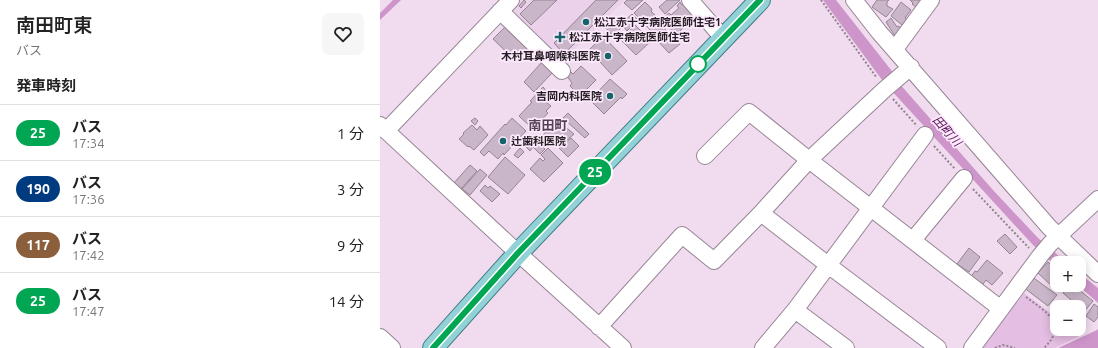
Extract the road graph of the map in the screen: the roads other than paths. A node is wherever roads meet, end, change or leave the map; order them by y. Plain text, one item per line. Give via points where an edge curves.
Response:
1 (511, 0) edge
2 (690, 0) edge
3 (760, 0) edge
4 (854, 0) edge
5 (931, 0) edge
6 (500, 11) junction
7 (723, 38) junction
8 (895, 49) junction
9 (911, 67) junction
10 (562, 71) dead end
11 (383, 128) edge
12 (925, 135) dead end
13 (704, 156) dead end
14 (808, 160) junction
15 (964, 178) dead end
16 (1098, 199) edge
17 (872, 208) junction
18 (761, 213) junction
19 (913, 240) junction
20 (1054, 240) junction
21 (518, 253) junction
22 (828, 265) junction
23 (1098, 274) edge
24 (1001, 308) junction
25 (795, 310) junction
26 (599, 327) junction
27 (380, 337) edge
28 (392, 348) edge
29 (433, 348) edge
30 (623, 348) edge
31 (763, 348) edge
32 (846, 348) edge
33 (938, 348) edge
34 (972, 348) edge

1 - 6 street
2 - 7 street
3 - 7 main road
4 - 8 street
5 - 8 street
6 - 10 street
6 - 11 street
7 - 21 main road
8 - 9 street
9 - 14 street
9 - 20 street
11 - 21 street
12 - 17 street
13 - 14 street via 750,112
14 - 17 street
14 - 18 street
15 - 19 street
16 - 20 street
17 - 19 street
17 - 22 street
18 - 22 street
18 - 26 street via 714,261 682,235
19 - 24 street
20 - 23 street
20 - 24 street
21 - 26 street
21 - 29 main road
22 - 25 street
22 - 33 street
24 - 34 street
25 - 31 street
25 - 32 street
26 - 30 street
27 - 28 street

